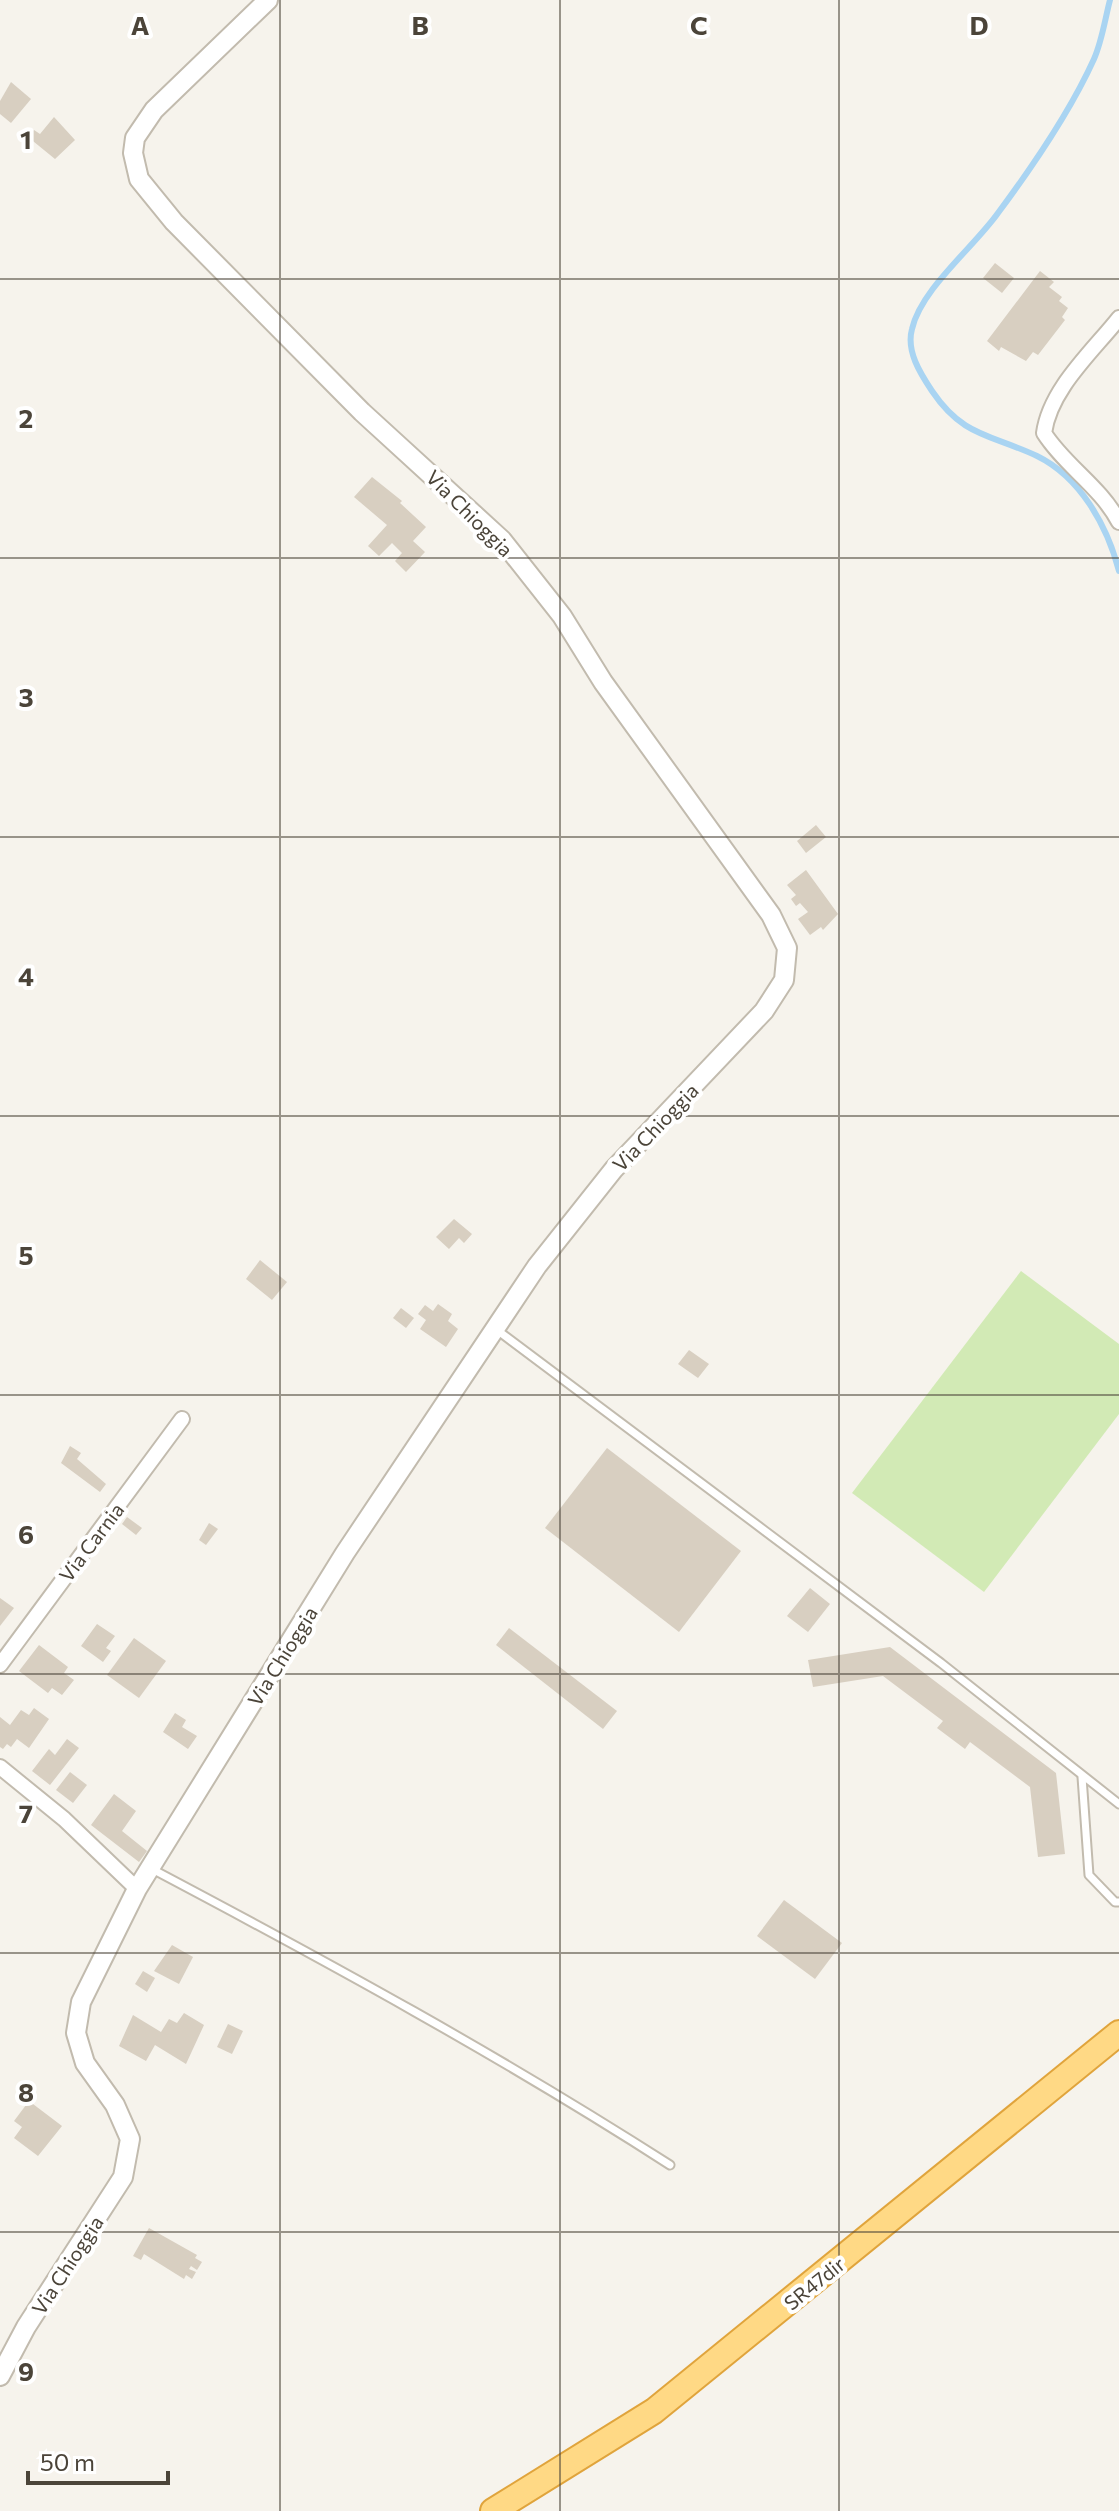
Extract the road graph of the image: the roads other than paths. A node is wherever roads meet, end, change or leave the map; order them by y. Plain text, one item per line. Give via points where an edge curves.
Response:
1 (268, 0) edge
2 (1119, 318) edge
3 (1119, 522) edge
4 (495, 1329) junction
5 (182, 1419) dead end
6 (0, 1665) edge
7 (0, 1767) edge
8 (1082, 1777) junction
9 (1119, 1804) edge
10 (152, 1869) junction
11 (137, 1889) junction
12 (1119, 1902) edge
13 (1119, 2033) edge
14 (670, 2165) dead end
15 (0, 2376) edge
16 (493, 2511) edge

1 - 4 street, Via Chioggia via 154,110 135,138 139,179 174,222 331,381 502,540 562,616 603,682 771,915 787,948 784,980 764,1011 614,1169
2 - 3 street via 1056,398 1044,433 1101,493
4 - 8 lane via 941,1663
4 - 10 street, Via Chioggia via 345,1553
5 - 6 street, Via Carnia
7 - 11 street
8 - 9 lane
8 - 12 lane via 1089,1875
10 - 11 street, Via Chioggia
10 - 14 lane via 359,1978 537,2080
11 - 15 street, Via Chioggia via 81,2002 76,2033 85,2063 115,2105 130,2139 123,2177
13 - 16 highway, SR47dir / SR47dir via 654,2411

